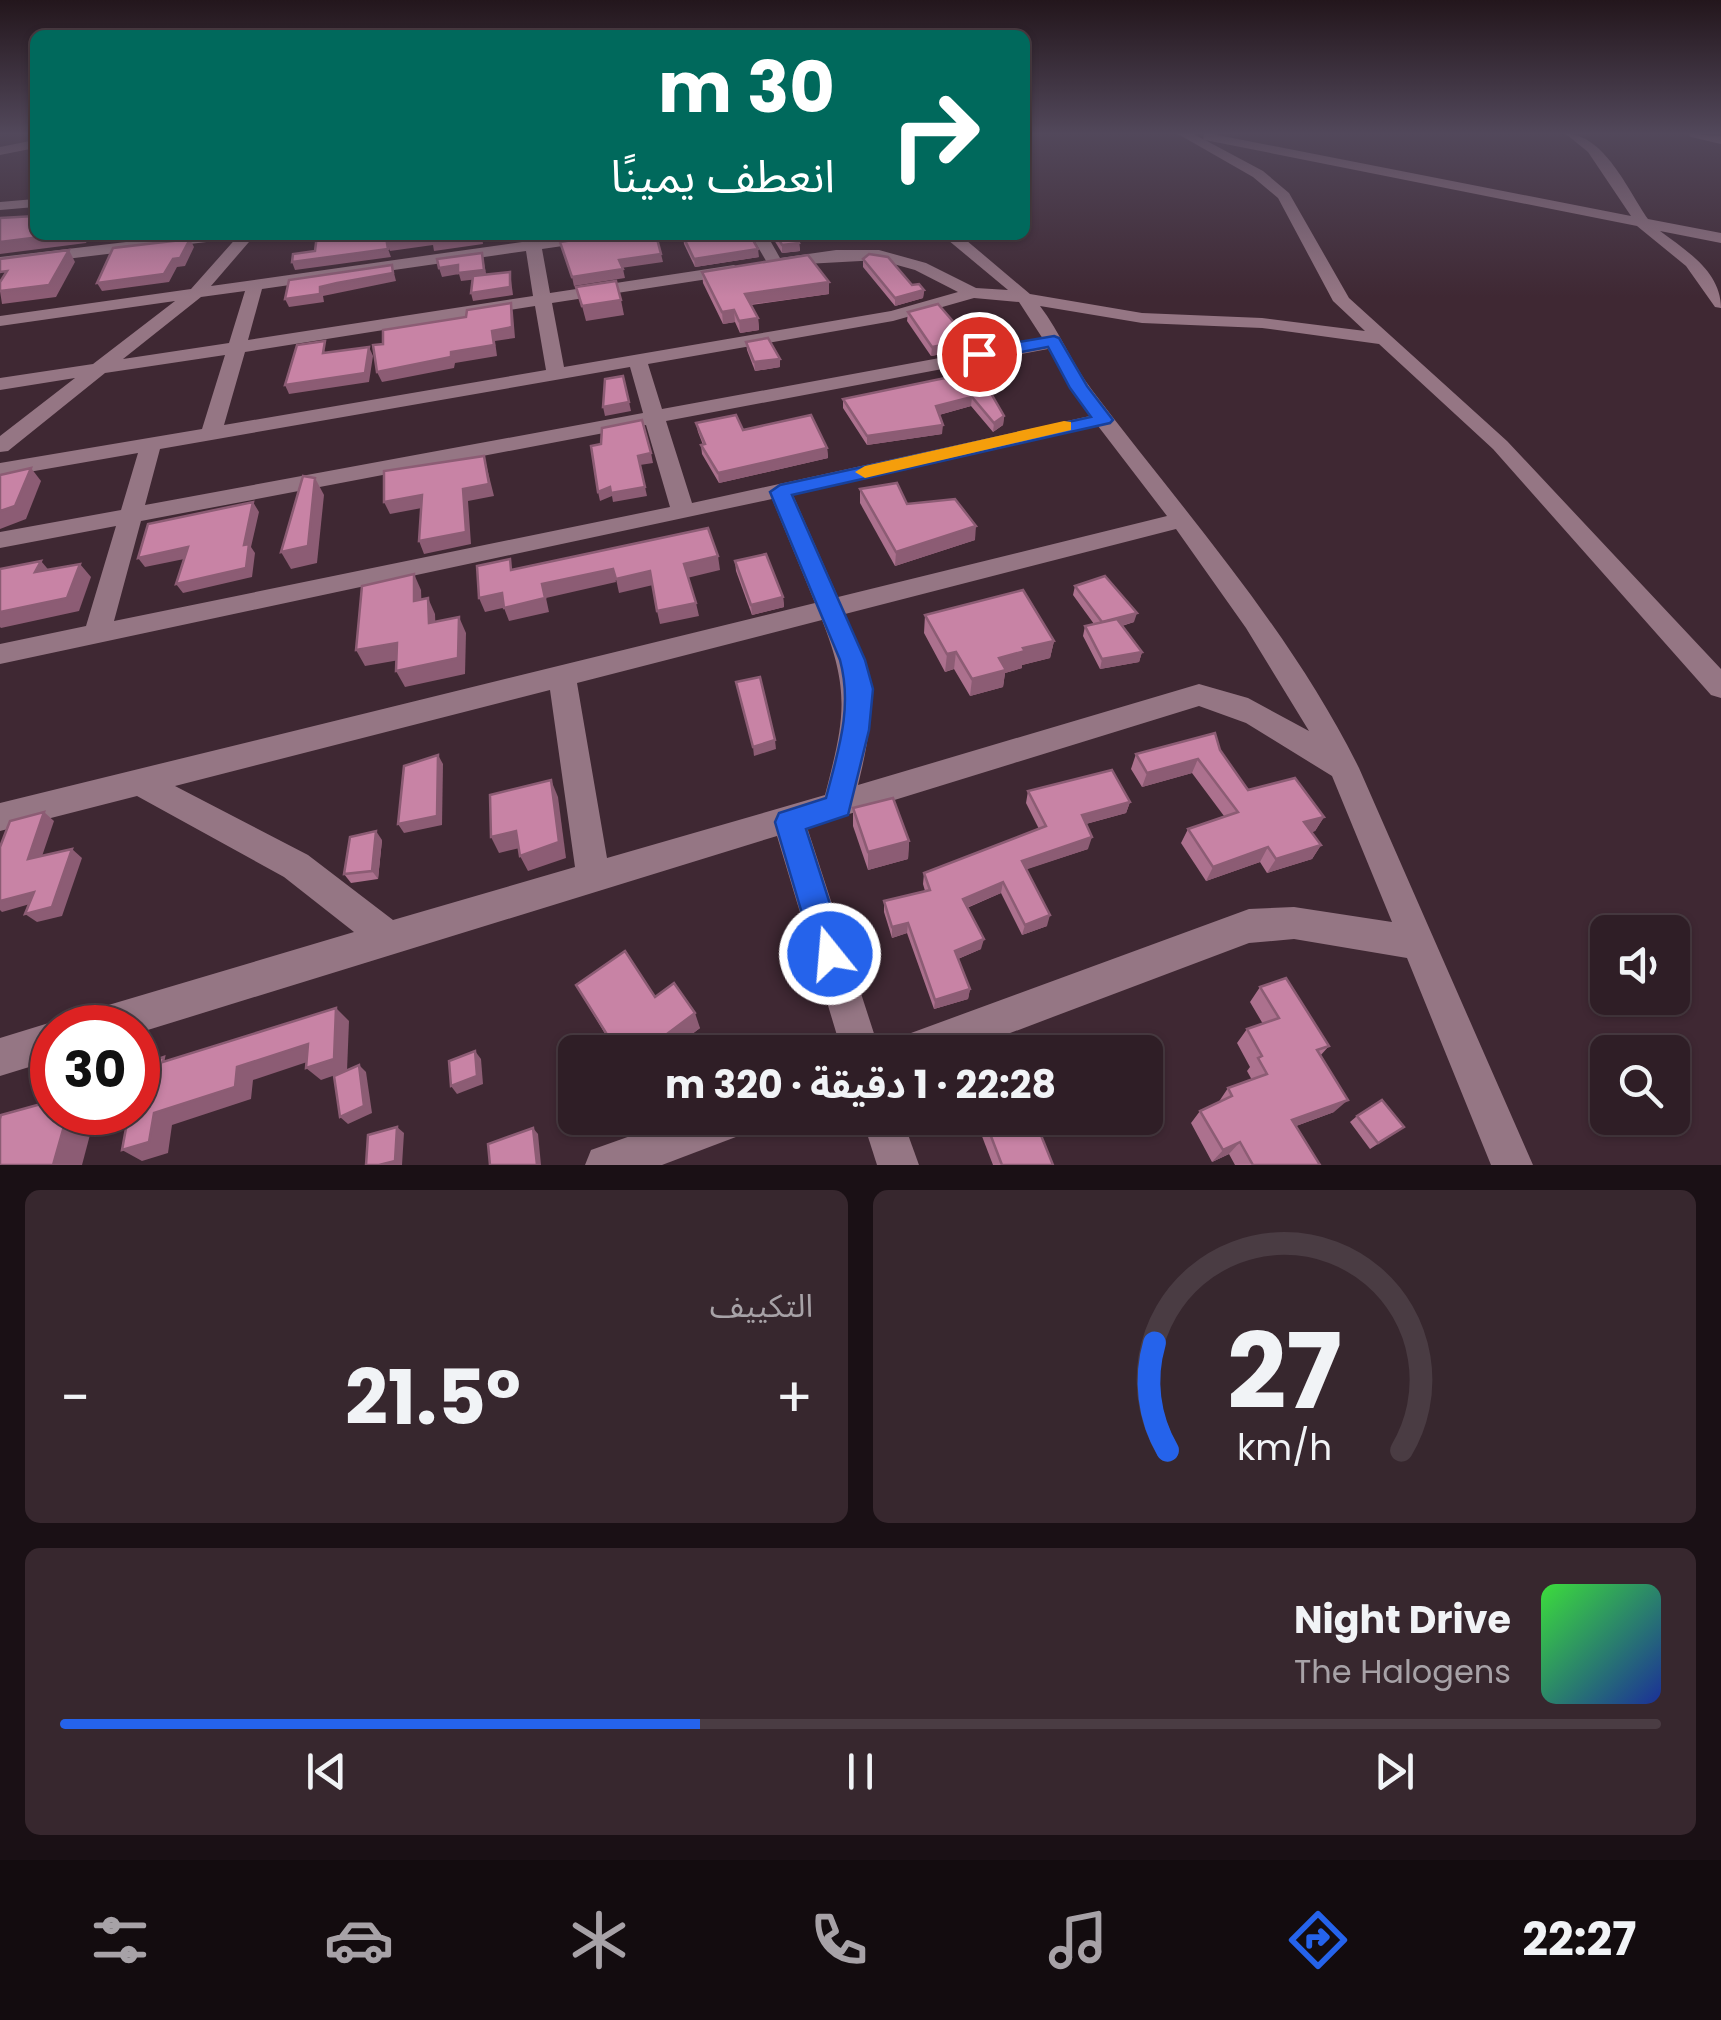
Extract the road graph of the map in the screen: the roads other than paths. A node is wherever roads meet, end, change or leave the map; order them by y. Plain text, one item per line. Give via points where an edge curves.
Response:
1 (1275, 188) edge
2 (1460, 188) edge
3 (1620, 188) edge
4 (30, 204) edge
5 (0, 206) edge
6 (1645, 226) junction
7 (1721, 238) edge
8 (65, 240) edge
9 (179, 240) edge
10 (243, 240) edge
11 (568, 240) edge
12 (762, 240) edge
13 (956, 240) edge
14 (533, 245) junction
15 (55, 254) junction
16 (0, 262) edge
17 (776, 263) junction
18 (255, 285) junction
19 (973, 293) junction
20 (196, 294) junction
21 (1023, 296) junction
22 (542, 301) junction
23 (1721, 303) edge
24 (0, 321) edge
25 (1381, 340) junction
26 (1054, 342) junction
27 (236, 348) junction
28 (637, 360) junction
29 (95, 370) junction
30 (556, 375) junction
31 (0, 384) edge
32 (655, 418) junction
33 (1103, 420) junction
34 (212, 433) junction
35 (151, 444) junction
36 (0, 446) edge
37 (0, 470) edge
38 (780, 492) junction
39 (683, 512) junction
40 (130, 516) junction
41 (1182, 520) junction
42 (0, 540) edge
43 (831, 610) junction
44 (97, 633) junction
45 (0, 654) edge
46 (562, 678) junction
47 (1721, 687) edge
48 (1344, 768) junction
49 (140, 782) junction
50 (838, 806) junction
51 (0, 817) edge
52 (789, 822) junction
53 (594, 880) junction
54 (388, 937) junction
55 (1419, 943) junction
56 (160, 1008) edge
57 (856, 1035) edge
58 (957, 1035) edge
59 (30, 1048) edge
60 (0, 1057) edge
61 (688, 1135) edge
62 (888, 1135) edge
63 (606, 1165) edge
64 (898, 1165) edge
65 (1512, 1165) edge

1 - 25 street via 1333,288
2 - 6 street
3 - 6 street
4 - 5 street
6 - 7 street
6 - 23 street via 1692,262
8 - 15 street
9 - 15 street
10 - 20 street
11 - 14 street
12 - 17 street
13 - 21 street
14 - 18 street
14 - 22 street
15 - 16 street
17 - 19 street via 869,251 914,263
17 - 22 street
18 - 20 street
18 - 27 street
19 - 21 street
19 - 28 street via 893,316
20 - 24 street
20 - 29 street
21 - 25 street via 1142,318 1262,322
21 - 26 street
22 - 27 street
22 - 30 street
25 - 47 street via 1500,445
26 - 32 street
26 - 33 street
27 - 29 street
27 - 34 street
28 - 30 street
28 - 32 street
29 - 31 street
29 - 36 street
30 - 34 street
32 - 39 street
32 - 40 street
33 - 38 street
33 - 41 street
34 - 35 street
35 - 37 street
35 - 40 street
38 - 39 street
38 - 43 street
39 - 44 street
40 - 42 street
40 - 44 street
41 - 43 street
41 - 48 street via 1272,640
43 - 46 street
43 - 50 street via 860,689
44 - 45 street
46 - 49 street
46 - 53 street
48 - 50 street via 1243,708 1199,695
48 - 55 street
49 - 51 street
49 - 54 street via 296,866
50 - 52 street
52 - 53 street
52 - 57 street
53 - 54 street
54 - 56 street
55 - 58 street via 1294,923 1249,926
55 - 65 street
59 - 60 street
61 - 63 street
62 - 64 street

